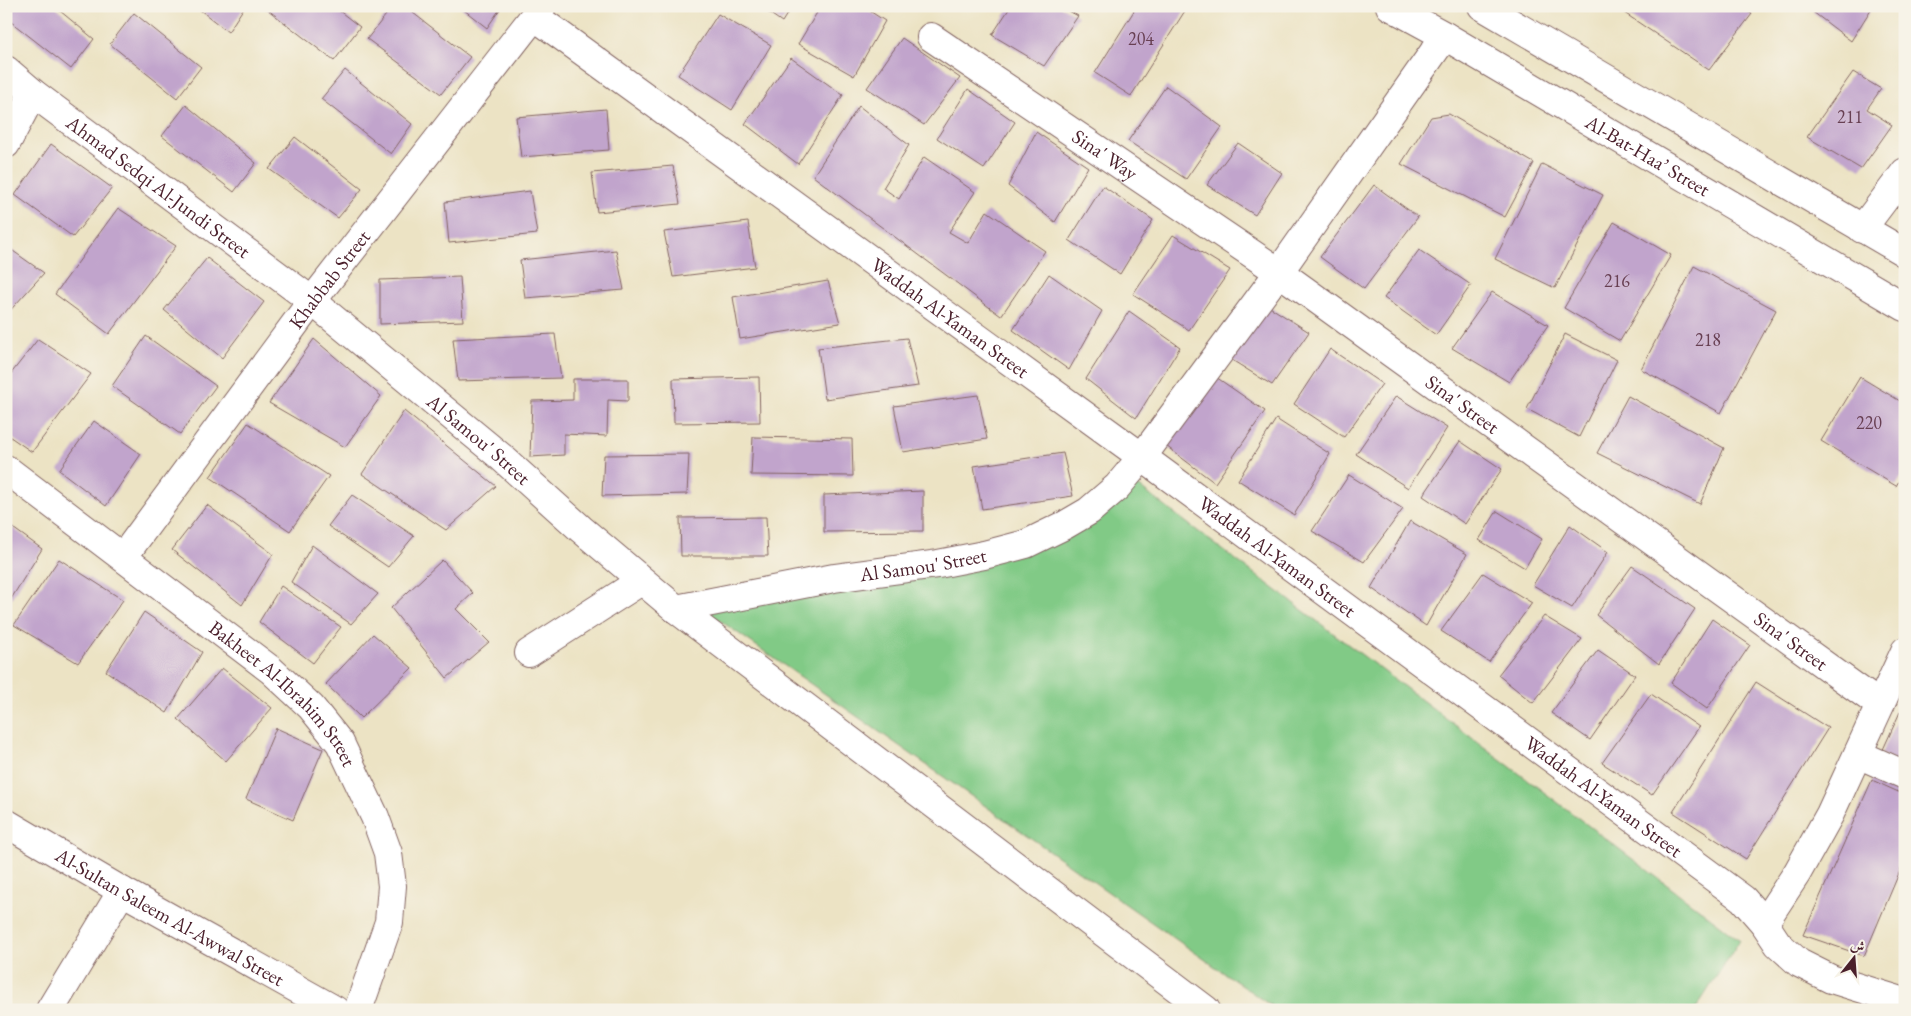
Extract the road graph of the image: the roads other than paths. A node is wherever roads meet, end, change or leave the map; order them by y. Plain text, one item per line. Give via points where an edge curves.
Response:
1 (1390, 6) edge
2 (1482, 6) edge
3 (538, 11) edge
4 (1445, 36) junction
5 (931, 37) dead end
6 (6, 70) edge
7 (33, 93) junction
8 (6, 144) edge
9 (1905, 172) edge
10 (1862, 229) junction
11 (1905, 253) edge
12 (1279, 272) junction
13 (312, 301) junction
14 (1905, 307) edge
15 (1142, 457) junction
16 (6, 469) edge
17 (123, 556) junction
18 (641, 581) junction
19 (676, 609) junction
20 (1905, 651) edge
21 (529, 653) dead end
22 (1880, 705) junction
23 (1858, 754) junction
24 (1905, 775) edge
25 (6, 823) edge
26 (122, 891) junction
27 (1764, 923) junction
28 (1905, 1002) edge
29 (50, 1010) edge
30 (335, 1010) edge
31 (358, 1010) edge
32 (1206, 1010) edge

1 - 4 street, Al-Bat-Haa’ Street
2 - 10 street
3 - 13 street, Khabbab Street
3 - 15 street, Waddah Al-Yaman Street
4 - 12 street
4 - 14 street, Al-Bat-Haa’ Street
5 - 12 street, Sina' Way
6 - 7 street, Ahmad Sedqi Al-Jundi Street
7 - 8 street
7 - 13 street, Ahmad Sedqi Al-Jundi Street
9 - 10 street
10 - 11 street
12 - 15 street, Al Samou' Street
12 - 22 street, Sina' Street
13 - 17 street, Khabbab Street
13 - 18 street, Al Samou' Street via 500,456
15 - 19 street, Al Samou' Street via 1117,487 1089,511 1026,544 938,564 834,578
15 - 27 street, Waddah Al-Yaman Street via 1736,894
16 - 17 street, Bakheet Al-Ibrahim Street
17 - 31 street, Bakheet Al-Ibrahim Street via 271,670 311,707 340,743 375,817 388,853 392,886 389,922
18 - 19 street, Al Samou' Street
18 - 21 street
19 - 32 street, Al Samou' Street
20 - 22 street
22 - 23 street
23 - 24 street
23 - 27 street via 1816,839
25 - 26 street, Al-Sultan Saleem Al-Awwal Street
26 - 29 street
26 - 30 street, Al-Sultan Saleem Al-Awwal Street
27 - 28 street, Waddah Al-Yaman Street via 1778,944 1799,964 1831,979

